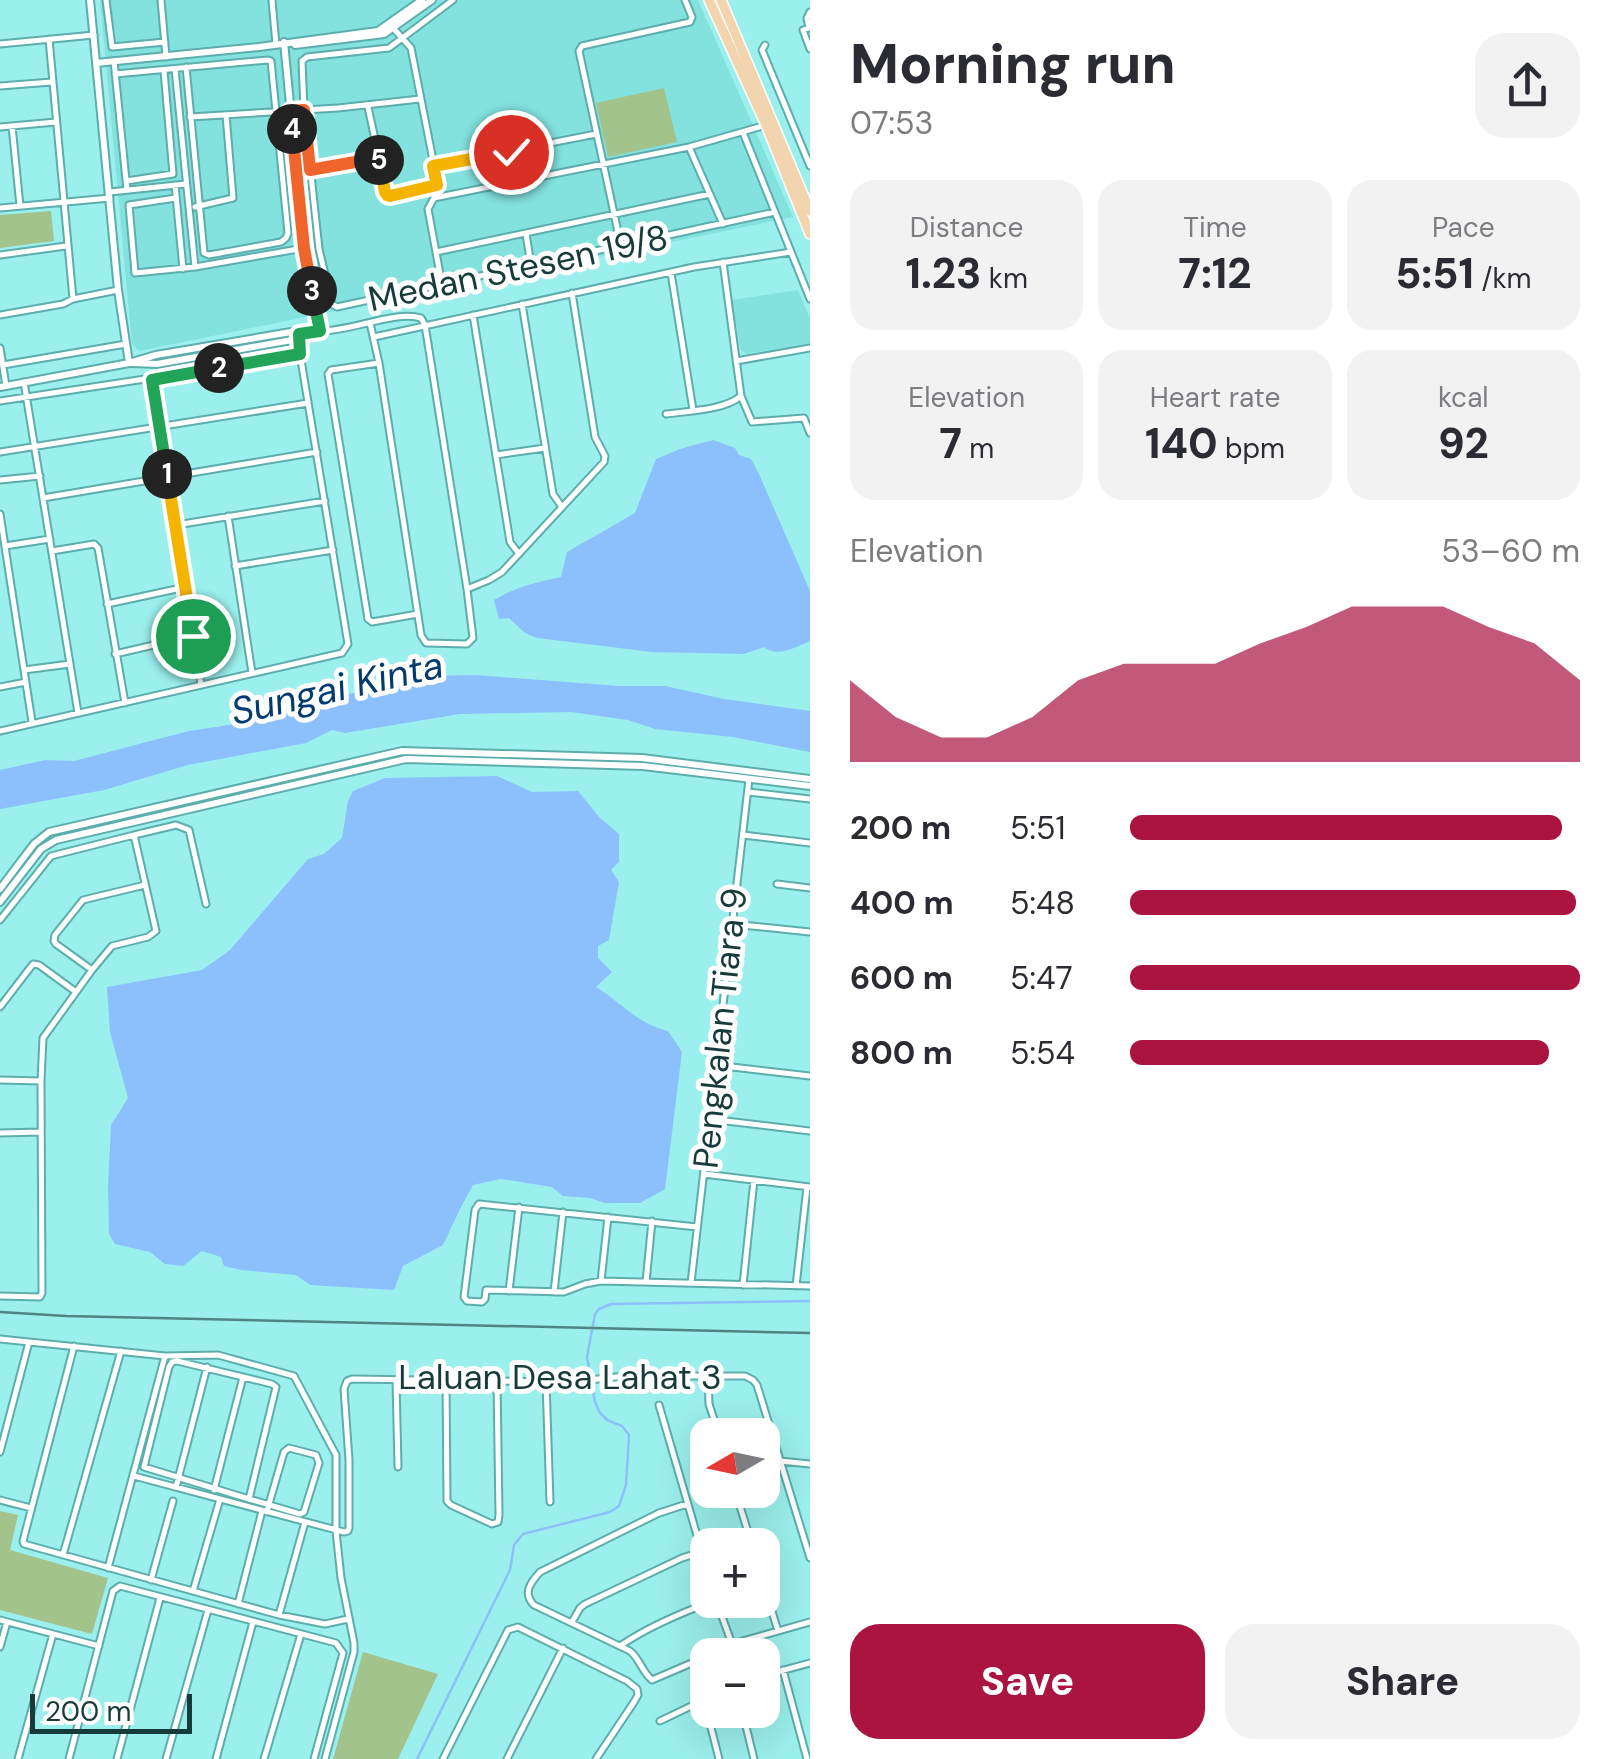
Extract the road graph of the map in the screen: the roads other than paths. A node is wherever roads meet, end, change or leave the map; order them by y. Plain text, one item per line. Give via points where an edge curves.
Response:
1 (90, 0) edge
2 (106, 0) edge
3 (161, 0) edge
4 (272, 0) edge
5 (422, 0) edge
6 (434, 0) edge
7 (453, 0) edge
8 (685, 0) edge
9 (709, 0) edge
10 (721, 0) edge
11 (442, 7) junction
12 (810, 12) edge
13 (399, 17) junction
14 (394, 29) junction
15 (383, 30) junction
16 (94, 35) junction
17 (402, 38) junction
18 (49, 40) junction
19 (165, 42) junction
20 (0, 44) edge
21 (280, 45) junction
22 (765, 45) dead end
23 (810, 49) edge
24 (166, 57) junction
25 (114, 61) junction
26 (96, 63) junction
27 (186, 68) junction
28 (175, 69) junction
29 (301, 69) junction
30 (164, 70) junction
31 (286, 70) junction
32 (116, 74) junction
33 (52, 82) junction
34 (0, 86) edge
35 (420, 99) junction
36 (368, 106) junction
37 (276, 110) junction
38 (304, 110) junction
39 (290, 111) junction
40 (226, 115) junction
41 (190, 117) junction
42 (56, 122) junction
43 (12, 126) junction
44 (766, 126) junction
45 (0, 128) edge
46 (744, 133) junction
47 (596, 134) junction
48 (690, 147) junction
49 (378, 158) junction
50 (604, 165) junction
51 (433, 166) junction
52 (810, 166) edge
53 (310, 170) junction
54 (126, 181) junction
55 (186, 184) junction
56 (175, 185) junction
57 (437, 185) junction
58 (127, 190) junction
59 (710, 194) junction
60 (110, 195) junction
61 (440, 196) junction
62 (176, 198) junction
63 (64, 202) junction
64 (20, 206) junction
65 (199, 206) junction
66 (0, 208) edge
67 (189, 208) junction
68 (810, 211) edge
69 (775, 212) junction
70 (614, 215) junction
71 (723, 224) junction
72 (526, 233) junction
73 (810, 234) edge
74 (66, 246) junction
75 (620, 246) junction
76 (304, 248) junction
77 (436, 252) junction
78 (791, 252) junction
79 (0, 256) edge
80 (723, 262) junction
81 (531, 266) junction
82 (194, 267) junction
83 (184, 269) junction
84 (671, 274) junction
85 (442, 284) junction
86 (118, 290) junction
87 (572, 293) junction
88 (810, 299) edge
89 (73, 300) junction
90 (522, 304) junction
91 (0, 315) edge
92 (474, 315) junction
93 (370, 323) junction
94 (425, 326) junction
95 (320, 331) junction
96 (298, 334) junction
97 (374, 337) junction
98 (126, 344) junction
99 (0, 348) edge
100 (810, 348) edge
101 (300, 354) junction
102 (736, 361) junction
103 (130, 363) junction
104 (378, 363) junction
105 (3, 365) junction
106 (145, 380) dead end
107 (24, 382) junction
108 (3, 387) edge
109 (741, 396) junction
110 (27, 398) junction
111 (0, 402) edge
112 (309, 403) junction
113 (693, 410) junction
114 (666, 414) dead end
115 (159, 427) junction
116 (810, 434) edge
117 (35, 446) junction
118 (545, 448) junction
119 (0, 452) edge
120 (317, 452) junction
121 (496, 455) junction
122 (40, 476) junction
123 (167, 477) junction
124 (156, 478) dead end
125 (0, 480) edge
126 (43, 498) junction
127 (325, 501) junction
128 (562, 506) junction
129 (0, 514) edge
130 (228, 516) junction
131 (176, 525) junction
132 (2, 538) edge
133 (50, 539) junction
134 (5, 546) junction
135 (52, 550) junction
136 (332, 550) junction
137 (518, 554) junction
138 (235, 566) junction
139 (186, 587) junction
140 (467, 589) junction
141 (107, 604) junction
142 (418, 614) junction
143 (193, 636) junction
144 (115, 654) junction
145 (70, 664) junction
146 (24, 670) junction
147 (252, 673) junction
148 (26, 682) junction
149 (200, 685) junction
150 (0, 688) edge
151 (125, 703) junction
152 (78, 713) junction
153 (32, 722) junction
154 (0, 731) edge
155 (749, 776) junction
156 (810, 783) edge
157 (748, 792) junction
158 (810, 799) edge
159 (742, 835) junction
160 (131, 836) junction
161 (810, 843) edge
162 (145, 884) junction
163 (777, 884) dead end
164 (810, 888) edge
165 (0, 890) edge
166 (0, 902) edge
167 (206, 904) dead end
168 (1, 918) edge
169 (732, 924) junction
170 (810, 932) edge
171 (92, 970) junction
172 (76, 992) junction
173 (0, 1007) edge
174 (715, 1064) junction
175 (810, 1076) edge
176 (0, 1080) edge
177 (41, 1081) junction
178 (709, 1119) junction
179 (810, 1131) edge
180 (0, 1132) edge
181 (41, 1132) junction
182 (704, 1174) junction
183 (754, 1180) junction
184 (808, 1187) edge
185 (519, 1207) junction
186 (563, 1212) junction
187 (608, 1217) junction
188 (652, 1222) junction
189 (697, 1226) junction
190 (601, 1281) junction
191 (646, 1282) junction
192 (690, 1283) junction
193 (743, 1285) junction
194 (796, 1286) junction
195 (810, 1286) edge
196 (509, 1291) junction
197 (554, 1292) junction
198 (0, 1296) edge
199 (0, 1339) edge
200 (29, 1342) junction
201 (74, 1346) junction
202 (120, 1351) junction
203 (165, 1356) junction
204 (207, 1367) junction
205 (708, 1375) junction
206 (243, 1376) junction
207 (396, 1379) junction
208 (446, 1380) junction
209 (497, 1381) junction
210 (546, 1381) junction
211 (659, 1404) dead end
212 (714, 1418) edge
213 (767, 1418) edge
214 (0, 1452) edge
215 (780, 1461) joint
216 (810, 1464) edge
217 (398, 1467) dead end
218 (134, 1476) junction
219 (178, 1479) junction
220 (176, 1487) junction
221 (214, 1490) junction
222 (220, 1499) junction
223 (249, 1499) junction
224 (0, 1500) edge
225 (173, 1501) dead end
226 (550, 1502) dead end
227 (687, 1504) junction
228 (31, 1508) junction
229 (266, 1509) junction
230 (305, 1522) junction
231 (694, 1528) edge
232 (336, 1531) junction
233 (690, 1555) edge
234 (62, 1556) junction
235 (810, 1558) edge
236 (108, 1568) junction
237 (151, 1580) junction
238 (194, 1592) junction
239 (161, 1597) junction
240 (238, 1604) junction
241 (208, 1610) junction
242 (690, 1610) edge
243 (279, 1615) junction
244 (348, 1618) junction
245 (774, 1618) edge
246 (3, 1621) edge
247 (252, 1622) junction
248 (572, 1622) junction
249 (810, 1622) edge
250 (778, 1630) junction
251 (53, 1634) junction
252 (300, 1634) junction
253 (752, 1638) edge
254 (98, 1646) junction
255 (620, 1646) junction
256 (0, 1647) edge
257 (563, 1648) junction
258 (690, 1663) edge
259 (810, 1663) edge
260 (784, 1670) junction
261 (780, 1671) edge
262 (690, 1707) edge
263 (660, 1721) dead end
264 (713, 1728) edge
265 (746, 1728) edge
266 (445, 1758) edge
267 (18, 1759) edge
268 (69, 1759) edge
269 (117, 1759) edge
270 (166, 1759) edge
271 (216, 1759) edge
272 (264, 1759) edge
273 (314, 1759) edge
274 (324, 1759) edge
275 (507, 1759) edge
276 (596, 1759) edge
277 (720, 1759) edge
278 (754, 1759) edge
279 (807, 1759) edge

1 - 16 street
2 - 19 street via 112,47
3 - 19 street
4 - 21 street
5 - 13 street
6 - 11 street
6 - 14 street
7 - 11 street
8 - 47 street via 691,22 578,51
9 - 44 main road
10 - 68 main road
11 - 17 street
12 - 23 street via 809,28 802,30
13 - 14 street
13 - 15 street
14 - 15 street
14 - 17 street
14 - 21 street
15 - 21 street
16 - 18 street
16 - 26 street
17 - 29 street, Medan Stesen 19/8 via 389,48 306,58
17 - 35 street
18 - 20 street
18 - 33 street
19 - 24 street
21 - 24 street
21 - 31 street
22 - 52 street
24 - 25 street
25 - 26 street
25 - 32 street
26 - 60 street
27 - 28 street
27 - 37 street via 269,60
27 - 41 street
28 - 30 street
28 - 55 street
29 - 31 street
29 - 38 street, Medan Stesen 19/8
30 - 32 street
30 - 54 street via 173,174
31 - 39 street
32 - 54 street
33 - 34 street
33 - 42 street
35 - 36 street
35 - 51 street
36 - 38 street
36 - 49 street
37 - 39 street
37 - 40 street
37 - 65 street via 286,238 206,255
38 - 39 street
38 - 53 street, Medan Stesen 19/8
39 - 76 street
40 - 41 street
40 - 65 street via 234,195
41 - 65 street
42 - 43 street
42 - 63 street
43 - 45 street
43 - 64 street
44 - 46 street
44 - 73 main road
46 - 48 street
46 - 69 street
47 - 50 street
47 - 51 street
48 - 50 street
48 - 59 street
49 - 53 street
49 - 57 street via 387,195
50 - 61 street
50 - 70 street
51 - 57 street
53 - 85 street, Medan Stesen 19/8 via 332,304
54 - 58 street
55 - 56 street
55 - 67 street
56 - 58 street
56 - 62 street
57 - 61 street
58 - 60 street
59 - 70 street
59 - 71 street
60 - 63 street
60 - 86 street
61 - 77 street via 428,209
62 - 83 street
62 - 83 street via 129,205 134,270
63 - 64 street
63 - 74 street
64 - 66 street
65 - 67 street
67 - 82 street
69 - 71 street, Medan Stesen 19/8
69 - 78 street
70 - 72 street
70 - 75 street
71 - 75 street, Medan Stesen 19/8
72 - 77 street
72 - 81 street
74 - 79 street
74 - 89 street
75 - 81 street, Medan Stesen 19/8
76 - 82 street
76 - 95 street
77 - 85 street
78 - 80 street
78 - 88 street
80 - 84 street
80 - 102 street
81 - 85 street, Medan Stesen 19/8
82 - 83 street
84 - 87 street
84 - 113 street
86 - 89 street
86 - 98 street
87 - 90 street
87 - 128 street via 595,437 605,456
89 - 91 street
90 - 92 street
90 - 118 street
92 - 94 street
92 - 121 street
93 - 94 street via 412,316
93 - 95 street
93 - 97 street
94 - 97 street
94 - 140 street
95 - 96 street
96 - 101 street
96 - 103 street
97 - 104 street
98 - 103 street
98 - 105 street
99 - 105 street
100 - 102 street
101 - 112 street
101 - 115 street via 154,379
102 - 109 street
103 - 107 street
104 - 142 street
104 - 142 street via 328,374 368,620
105 - 108 street
106 - 110 street
107 - 108 street
107 - 110 street
109 - 113 street
109 - 116 street via 754,423 804,418
110 - 111 street
110 - 117 street
112 - 115 street
112 - 120 street
113 - 114 street
115 - 117 street
115 - 123 street
117 - 119 street
117 - 122 street
118 - 121 street
118 - 128 street via 552,494
120 - 123 street
120 - 127 street
121 - 137 street via 510,542
122 - 125 street
122 - 126 street
123 - 131 street
124 - 126 street
126 - 133 street
127 - 130 street
127 - 136 street
128 - 137 street
129 - 132 street
130 - 131 street
130 - 138 street
131 - 139 street
132 - 134 street
133 - 134 street
133 - 135 street
134 - 146 street
135 - 141 street via 95,544
135 - 145 street
136 - 138 street
136 - 147 street via 348,644 342,653
137 - 140 street via 502,572
138 - 147 street
139 - 141 street
139 - 143 street
140 - 142 street via 467,644 426,643
141 - 144 street
143 - 144 street
143 - 149 street
144 - 151 street
145 - 146 street
145 - 152 street
146 - 148 street
147 - 149 street
148 - 150 street
148 - 153 street
149 - 151 street
151 - 152 street
152 - 153 street
153 - 154 street
155 - 156 street
155 - 157 street, Pengkalan Tiara 9
155 - 165 street via 642,758 402,751 49,832
155 - 166 street via 406,759 56,840 41,849
157 - 158 street
157 - 159 street, Pengkalan Tiara 9
159 - 161 street
159 - 169 street, Pengkalan Tiara 9
160 - 162 street
160 - 167 street via 178,825 189,830
160 - 168 street via 51,856
162 - 171 street via 156,930 112,946
162 - 171 street via 83,900 55,935 56,944
163 - 164 street
169 - 170 street
169 - 174 street, Pengkalan Tiara 9
171 - 172 street
172 - 173 street via 31,965
172 - 177 street via 43,1038
174 - 175 street
174 - 178 street, Pengkalan Tiara 9
176 - 177 street
177 - 181 street
178 - 179 street
178 - 182 street, Pengkalan Tiara 9
180 - 181 street
181 - 198 street via 42,1293
182 - 183 street
182 - 189 street, Pengkalan Tiara 9
183 - 184 street
183 - 193 street
184 - 194 street
185 - 186 street
185 - 196 street
185 - 196 street via 483,1203 474,1210 464,1297 482,1302 486,1290
186 - 187 street
186 - 197 street
187 - 188 street
187 - 190 street
188 - 189 street
188 - 191 street
189 - 192 street, Pengkalan Tiara 9
190 - 191 street
190 - 197 street
191 - 192 street
192 - 193 street
193 - 194 street
194 - 195 street
196 - 197 street
199 - 200 street
200 - 201 street
200 - 214 street
201 - 202 street
201 - 228 street
202 - 203 street
202 - 234 street
203 - 218 street
203 - 232 street via 218,1355 294,1376 336,1454
204 - 206 street
204 - 219 street
204 - 219 street via 172,1362 144,1464
205 - 210 street, Laluan Desa Lahat 3
205 - 212 street
205 - 213 street, Laluan Desa Lahat 3 via 754,1380
206 - 221 street
206 - 223 street via 276,1391
207 - 208 street, Laluan Desa Lahat 3
207 - 217 street
207 - 232 street, Laluan Desa Lahat 3 via 347,1381 348,1531
208 - 209 street, Laluan Desa Lahat 3
208 - 209 street via 448,1501 487,1523 500,1516
209 - 210 street, Laluan Desa Lahat 3
210 - 226 street
211 - 227 street
215 - 216 street
215 - 235 street, Laluan Desa Lahat 3
218 - 220 street
218 - 236 street
219 - 220 street
219 - 221 street
220 - 222 street
221 - 223 street
222 - 229 street
222 - 238 street
223 - 229 street
224 - 228 street
225 - 237 street
227 - 231 street
227 - 248 street via 540,1572 530,1583 529,1600
228 - 234 street via 24,1544
229 - 229 street via 304,1512 316,1455 285,1450
229 - 230 street
229 - 240 street
230 - 232 street
230 - 243 street
232 - 244 street
233 - 248 street via 585,1604
234 - 236 street
236 - 237 street
237 - 238 street
238 - 240 street
239 - 241 street
239 - 254 street via 120,1586
239 - 269 street
240 - 243 street
241 - 247 street
241 - 270 street
242 - 255 street
243 - 244 street via 325,1624
244 - 274 street via 354,1652
245 - 250 street
246 - 251 street
246 - 256 street
247 - 252 street
247 - 271 street
248 - 255 street
249 - 250 street
250 - 253 street
251 - 254 street
251 - 267 street
252 - 272 street
252 - 273 street via 336,1643 343,1653
254 - 268 street
255 - 258 street via 652,1680
257 - 266 street via 523,1628 504,1636
257 - 275 street
257 - 276 street via 634,1685 638,1695
259 - 260 street
260 - 261 street
260 - 279 street
262 - 263 street
264 - 277 street
265 - 278 street

